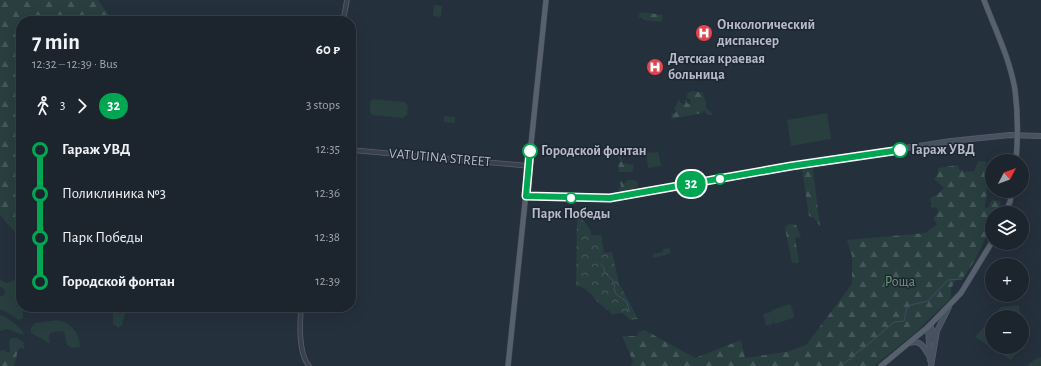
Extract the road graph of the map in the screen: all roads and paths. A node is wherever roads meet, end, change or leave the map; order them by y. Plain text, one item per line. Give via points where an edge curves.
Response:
1 (347, 0) edge
2 (546, 0) edge
3 (984, 0) edge
4 (344, 16) edge
5 (1017, 135) junction
6 (1041, 136) edge
7 (356, 150) edge
8 (1016, 154) edge
9 (529, 166) junction
10 (526, 196) junction
11 (987, 250) edge
12 (949, 307) junction
13 (301, 312) edge
14 (929, 326) junction
15 (908, 344) junction
16 (932, 355) junction
17 (309, 366) edge
18 (508, 366) edge
19 (881, 366) edge
20 (931, 366) edge

1 - 4 street
2 - 9 main road
3 - 5 main road via 1011,72 1015,90
5 - 6 main road
5 - 8 main road
5 - 10 main road via 951,141 610,198
7 - 9 street, VATUTINA STREET
9 - 10 main road
10 - 18 main road
11 - 12 main road via 961,294
12 - 14 main road
12 - 16 main road via 939,325
13 - 17 street via 302,346 304,358
14 - 15 main road
14 - 16 main road via 933,333
15 - 16 main road via 919,343
15 - 19 main road
16 - 20 main road

